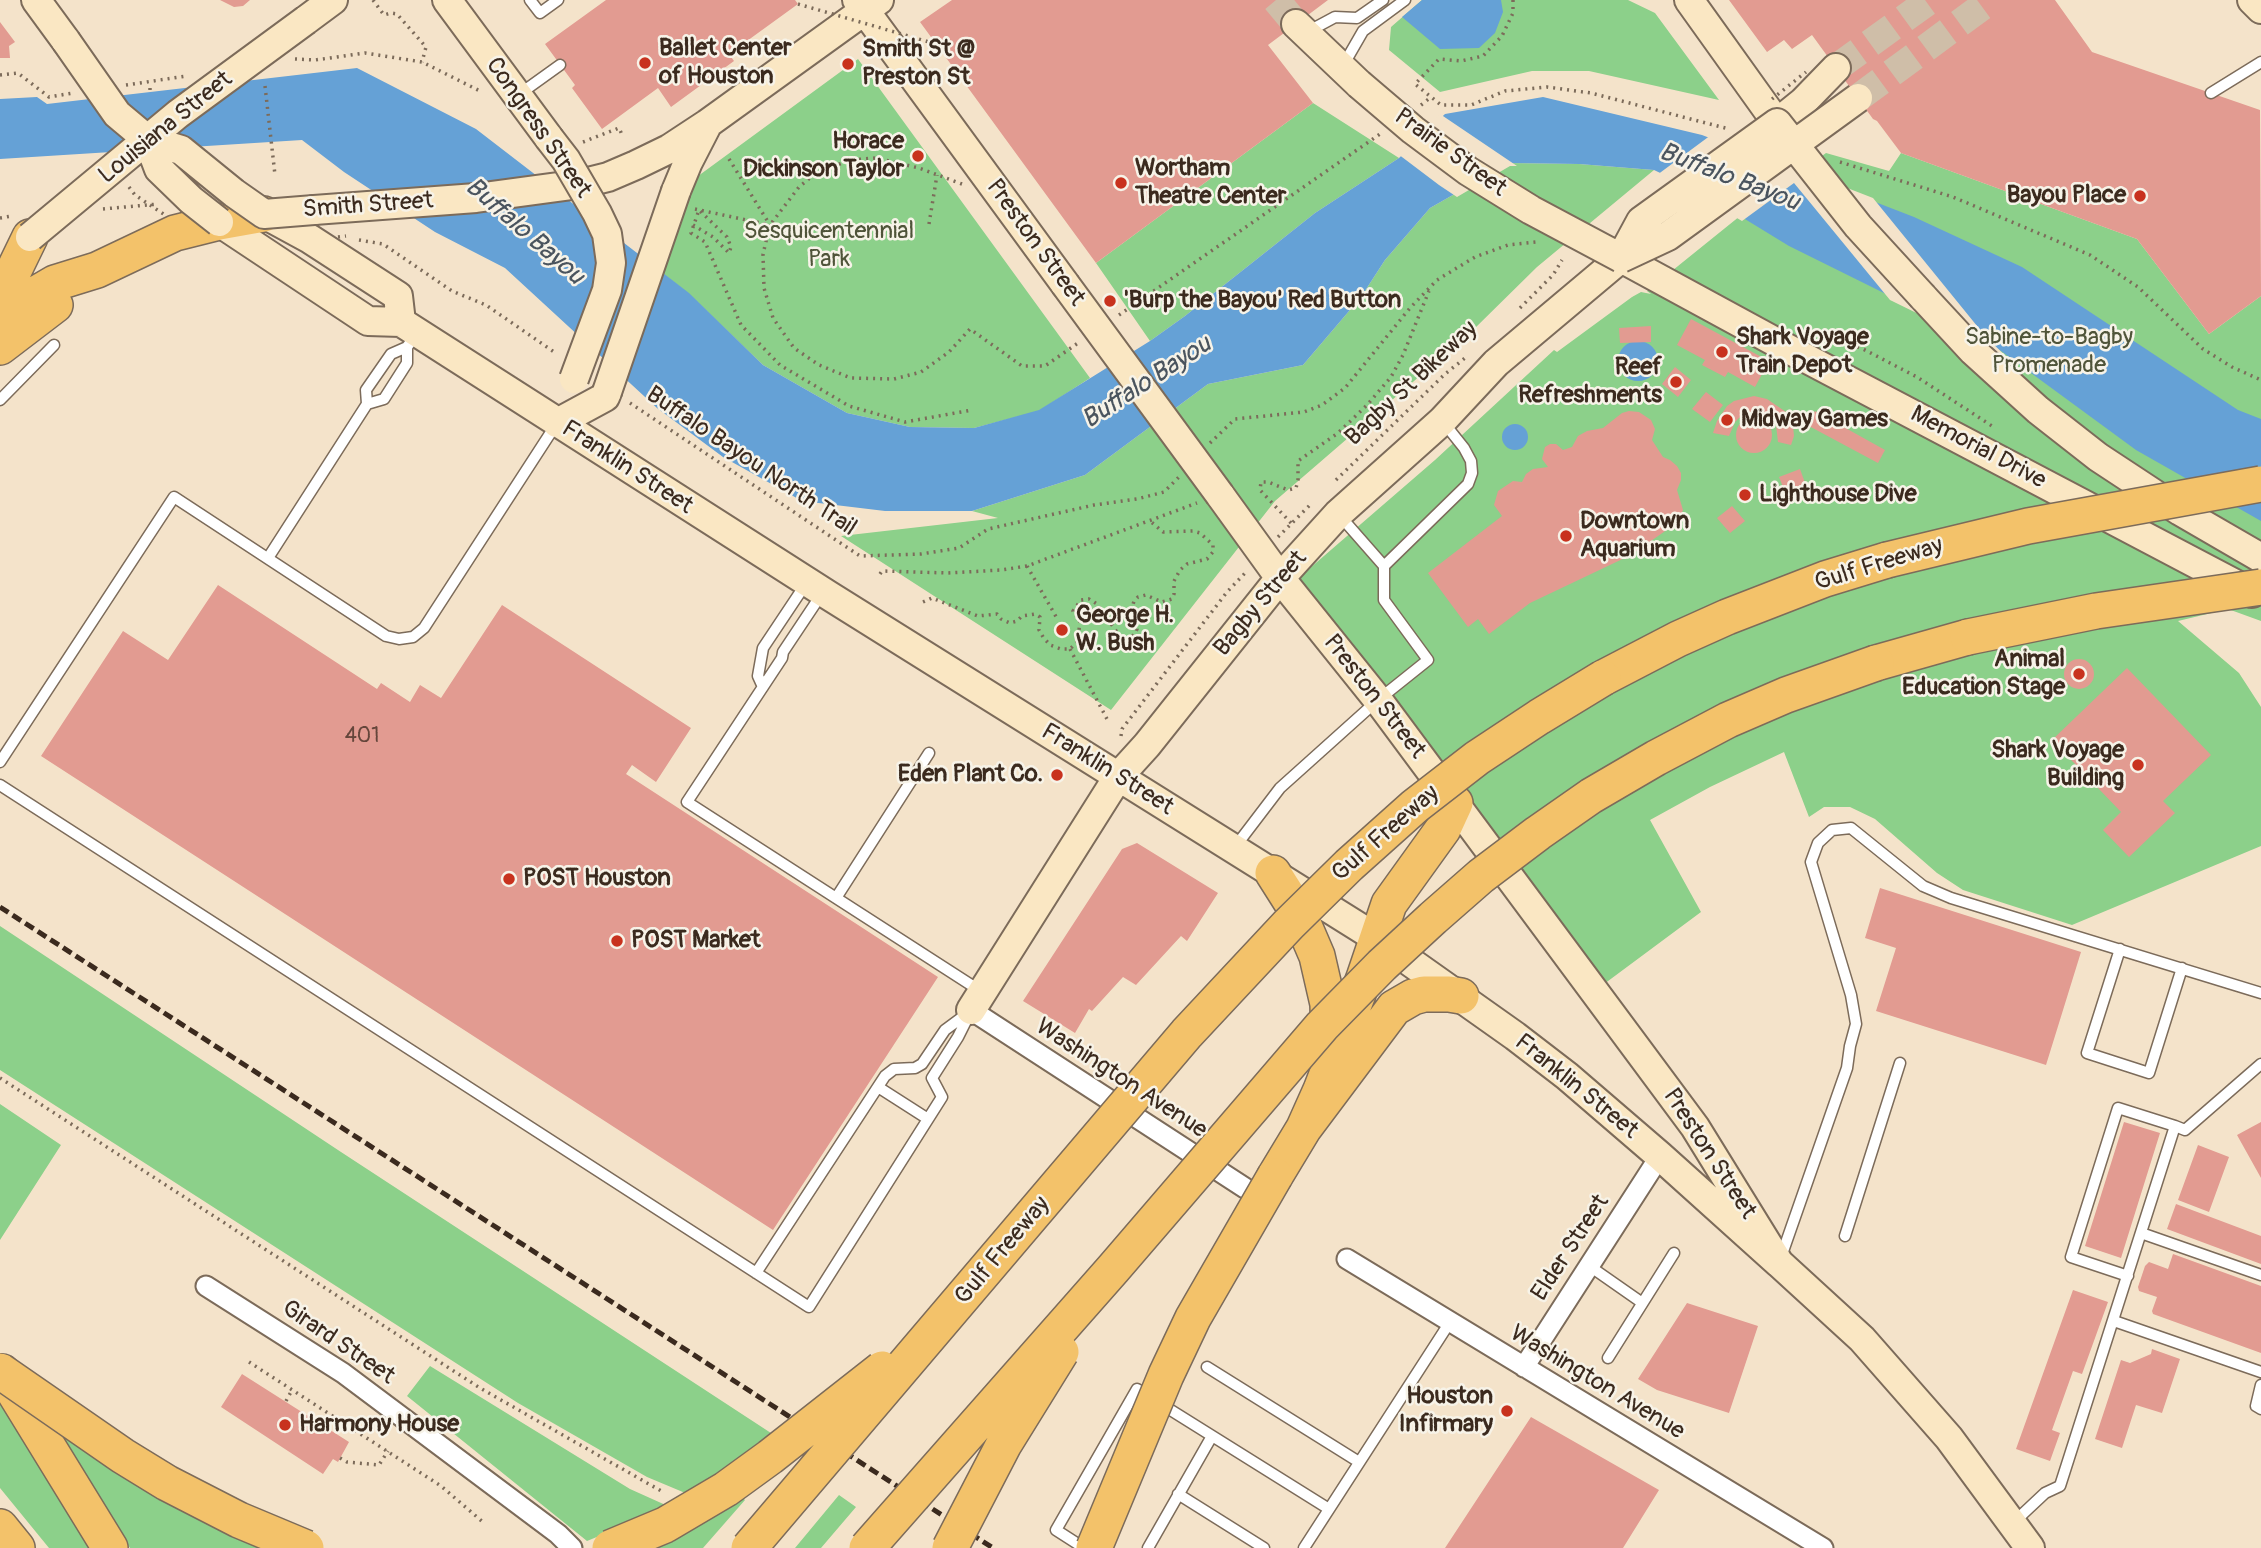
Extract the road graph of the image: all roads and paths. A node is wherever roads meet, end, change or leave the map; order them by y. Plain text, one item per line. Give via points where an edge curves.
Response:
1 (36, 0) edge
2 (332, 0) edge
3 (373, 0) edge
4 (447, 0) edge
5 (530, 0) edge
6 (558, 0) edge
7 (1383, 0) edge
8 (1405, 0) edge
9 (1513, 0) edge
10 (2252, 0) edge
11 (867, 3) edge
12 (1688, 3) edge
13 (798, 4) dead end
14 (2261, 9) edge
15 (1301, 28) joint
16 (936, 44) dead end
17 (296, 59) dead end
18 (422, 62) junction
19 (2261, 62) edge
20 (560, 65) dead end
21 (1836, 68) tunnel mouth
22 (200, 74) dead end
23 (0, 75) edge
24 (1350, 77) junction
25 (118, 86) dead end
26 (265, 86) dead end
27 (77, 92) dead end
28 (2211, 93) dead end
29 (485, 94) dead end
30 (517, 95) junction
31 (1858, 98) tunnel mouth
32 (1419, 106) dead end
33 (707, 124) junction
34 (1385, 130) dead end
35 (1785, 133) junction
36 (623, 137) dead end
37 (148, 141) junction
38 (561, 142) junction
39 (729, 159) dead end
40 (937, 174) junction
41 (275, 175) dead end
42 (580, 184) junction
43 (963, 185) dead end
44 (128, 186) dead end
45 (682, 199) junction
46 (170, 203) dead end
47 (93, 210) dead end
48 (699, 210) junction
49 (264, 214) junction
50 (165, 215) dead end
51 (0, 218) edge
52 (219, 222) junction
53 (929, 224) dead end
54 (694, 225) junction
55 (770, 225) junction
56 (22, 227) junction
57 (359, 240) dead end
58 (1545, 240) dead end
59 (0, 257) edge
60 (1621, 258) junction
61 (1562, 260) dead end
62 (91, 277) junction
63 (1430, 288) junction
64 (8, 300) edge
65 (1113, 319) dead end
66 (1523, 323) junction
67 (409, 334) junction
68 (1079, 343) dead end
69 (54, 345) dead end
70 (0, 347) edge
71 (1474, 351) dead end
72 (569, 369) junction
73 (614, 395) junction
74 (0, 400) edge
75 (368, 404) junction
76 (972, 410) dead end
77 (1442, 421) junction
78 (557, 423) junction
79 (1202, 452) dead end
80 (1183, 472) dead end
81 (2261, 484) edge
82 (1329, 486) dead end
83 (1191, 505) dead end
84 (1310, 505) dead end
85 (1338, 514) junction
86 (1150, 521) junction
87 (1291, 523) junction
88 (1282, 532) dead end
89 (1217, 536) dead end
90 (1210, 542) junction
91 (268, 558) junction
92 (2261, 558) edge
93 (1027, 566) junction
94 (1384, 566) junction
95 (1246, 572) dead end
96 (880, 574) dead end
97 (1280, 578) junction
98 (815, 587) junction
99 (2261, 587) edge
100 (2261, 598) edge
101 (923, 602) dead end
102 (1058, 620) dead end
103 (1070, 649) junction
104 (763, 687) junction
105 (1378, 700) junction
106 (1107, 719) dead end
107 (929, 752) dead end
108 (0, 762) edge
109 (1118, 777) junction
110 (0, 785) edge
111 (1455, 803) junction
112 (1234, 849) junction
113 (1273, 873) junction
114 (835, 898) junction
115 (1378, 939) junction
116 (2120, 949) junction
117 (2182, 968) junction
118 (2261, 993) edge
119 (1461, 996) junction
120 (976, 1001) junction
121 (1900, 1063) dead end
122 (2261, 1065) edge
123 (0, 1078) edge
124 (878, 1087) junction
125 (1321, 1090) junction
126 (928, 1119) junction
127 (2175, 1126) junction
128 (1304, 1128) junction
129 (1660, 1156) junction
130 (1260, 1182) junction
131 (2141, 1233) junction
132 (1845, 1236) dead end
133 (1674, 1252) dead end
134 (1346, 1259) dead end
135 (1779, 1263) junction
136 (1588, 1265) junction
137 (1113, 1269) junction
138 (756, 1273) junction
139 (2261, 1275) edge
140 (2128, 1276) junction
141 (206, 1286) dead end
142 (1641, 1302) junction
143 (945, 1320) junction
144 (2114, 1321) junction
145 (1450, 1322) junction
146 (1608, 1357) dead end
147 (249, 1363) dead end
148 (1207, 1367) dead end
149 (1524, 1367) junction
150 (0, 1370) edge
151 (2261, 1372) edge
152 (2261, 1385) edge
153 (292, 1390) junction
154 (286, 1401) dead end
155 (2261, 1409) edge
156 (1212, 1436) junction
157 (388, 1451) junction
158 (340, 1458) dead end
159 (1359, 1462) junction
160 (1178, 1494) junction
161 (674, 1499) dead end
162 (1329, 1509) junction
163 (484, 1523) dead end
164 (2012, 1524) junction
165 (0, 1527) edge
166 (17, 1548) edge
167 (110, 1548) edge
168 (306, 1548) edge
169 (572, 1548) edge
170 (610, 1548) edge
171 (749, 1548) edge
172 (867, 1548) edge
173 (950, 1548) edge
174 (1084, 1548) edge
175 (1094, 1548) edge
176 (1147, 1548) edge
177 (1264, 1548) edge
178 (1304, 1548) edge
179 (1823, 1548) edge
180 (2031, 1548) edge

1 - 37 main road, Franklin Street, bridge via 117,114
2 - 37 main road, Louisiana Street, bridge
3 - 18 path via 384,15 397,14 426,47
4 - 30 main road, Congress Street
5 - 6 lane via 540,13
7 - 15 lane via 1357,18 1335,17
8 - 24 lane via 1363,31
9 - 32 path via 1514,13 1502,36 1482,56 1461,61 1439,59 1415,84 1430,98
10 - 14 main road
11 - 33 main road, Smith Street
11 - 97 main road, Preston Street, bridge
12 - 35 main road
13 - 16 path, bridge
15 - 24 main road, Prairie Street
17 - 18 path via 365,53
18 - 29 path
19 - 28 lane
20 - 30 lane
21 - 35 main road, Bagby Street via 1803,102
22 - 25 path
23 - 27 path via 18,73 49,97
24 - 60 main road, Prairie Street, bridge via 1468,171
26 - 41 path
30 - 38 main road, Congress Street
31 - 35 main road, Bagby Street, bridge
33 - 42 main road, Smith Street via 636,165
33 - 45 main road via 688,162
34 - 65 path
35 - 60 main road, Bagby Street, bridge via 1668,236
35 - 92 main road, bridge via 1858,226 1973,351 2038,410 2098,457
36 - 38 path via 620,128
37 - 49 main road, Franklin Street, bridge via 181,150
37 - 52 main road, Franklin Street, bridge via 159,169
37 - 56 main road, Louisiana Street, bridge
38 - 42 main road, Congress Street, bridge
39 - 55 path
40 - 43 path
40 - 53 path
40 - 55 path via 876,158 850,160 816,173
42 - 49 main road, Smith Street, bridge via 476,198
42 - 72 main road, Congress Street, bridge via 607,234 611,263 607,290
44 - 50 path, bridge
45 - 48 path
45 - 73 main road, bridge
46 - 47 path
48 - 54 path
48 - 54 path via 727,237 729,253
48 - 55 path
49 - 52 highway
49 - 67 main road, Franklin Street via 340,239 398,296
51 - 56 path
52 - 62 highway via 175,233
52 - 67 main road, Franklin Street via 368,321
54 - 76 path via 691,233 705,242 741,324 780,366 849,406 905,422
55 - 68 path via 763,276 773,318 794,348 851,378 894,379 921,372 970,329 1022,366 1045,366
56 - 59 main road, Louisiana Street
56 - 64 highway
57 - 72 path via 383,244 452,291 486,305
58 - 63 path via 1508,245 1475,257
60 - 66 main road, Bagby Street
60 - 100 main road, Memorial Drive, bridge
61 - 66 path
62 - 64 highway via 55,283
62 - 70 highway
63 - 79 path via 1345,388 1322,405 1304,412 1235,419
63 - 87 path via 1391,377 1338,433 1298,461 1296,488 1261,482 1260,490
66 - 77 main road, Bagby Street via 1496,363
67 - 75 lane via 366,390
67 - 75 lane via 407,363 384,399
67 - 78 main road, Franklin Street
69 - 74 lane
71 - 82 path, Bagby St Bikeway
72 - 78 main road, Congress Street
73 - 78 main road
73 - 80 path, Buffalo Bayou North Trail via 860,556 959,548 988,529 1164,492
75 - 91 lane
77 - 85 main road, Bagby Street
77 - 94 lane via 1471,461 1468,484
78 - 91 lane via 424,628 413,637 386,636
78 - 98 main road, Franklin Street
81 - 143 highway, Gulf Freeway, bridge via 2006,531 1825,579 1678,639 1539,717 1415,806 1287,925 1187,1033
83 - 86 path
84 - 87 path
85 - 94 lane
85 - 97 main road, Bagby Street
86 - 90 path via 1163,532 1193,531
86 - 93 path
87 - 88 path
89 - 90 path
90 - 103 path via 1213,552 1207,559 1180,570 1172,599 1162,602 1146,595 1138,597 1132,608 1137,629 1130,638 1119,635 1097,604 1081,600 1073,611 1080,620 1078,641
91 - 108 lane via 174,497
93 - 96 path
93 - 102 path
94 - 105 lane via 1384,600 1428,660
95 - 109 path via 1122,729
97 - 105 main road, Preston Street
97 - 109 main road, Bagby Street
98 - 104 lane
98 - 104 lane via 764,648 758,676
98 - 109 main road, Franklin Street
99 - 137 highway, bridge via 2096,611 1968,637 1877,663 1728,720 1591,796 1481,876 1382,965 1322,1026
101 - 103 path via 932,597 978,616 997,614 1010,623 1035,614 1040,617 1039,630 1051,645
103 - 106 path
104 - 114 lane via 687,802
105 - 111 main road, Preston Street
105 - 112 lane via 1280,788
107 - 114 lane
109 - 112 main road, Franklin Street
109 - 120 main road, Bagby Street
110 - 138 lane
111 - 115 highway via 1443,829 1389,904
111 - 135 main road, Preston Street via 1695,1127
112 - 113 main road, Franklin Street
113 - 115 main road, Franklin Street
113 - 125 highway via 1299,914 1317,956 1328,1004 1329,1045
114 - 120 lane
115 - 119 main road, Franklin Street
115 - 125 highway
116 - 117 lane
116 - 117 lane via 2087,1053 2149,1073
116 - 135 lane via 1951,898 1923,886 1851,828 1832,830 1818,843 1811,862 1856,1024 1847,1068
117 - 118 lane
119 - 128 highway via 1424,994 1394,1008
119 - 129 main road, Franklin Street via 1567,1076
120 - 124 lane via 945,1030 922,1064 894,1069
120 - 126 lane via 932,1078 942,1097
120 - 130 street, Washington Avenue
121 - 132 lane
122 - 127 lane via 2185,1130
123 - 161 path via 481,1388
124 - 126 lane
124 - 138 lane
125 - 128 highway
126 - 138 lane via 809,1307
127 - 131 lane
127 - 140 lane via 2118,1108 2071,1257
128 - 130 highway
129 - 135 main road, Franklin Street
129 - 136 street, Elder Street
130 - 175 highway, bridge via 1166,1375
131 - 139 lane
131 - 140 lane
133 - 142 lane
134 - 145 street, Washington Avenue
135 - 164 main road, Preston Street via 1862,1339 1949,1438
136 - 142 lane
136 - 149 street, Elder Street
137 - 172 highway, bridge
137 - 173 highway, bridge via 1004,1444
140 - 144 lane
141 - 169 street, Girard Street via 343,1373
142 - 146 lane
143 - 170 highway, bridge via 726,1489 665,1525
143 - 171 highway, Gulf Freeway, bridge
144 - 151 lane
144 - 164 lane via 2060,1486 2045,1493
145 - 149 street, Washington Avenue
145 - 159 lane
147 - 153 path
148 - 159 lane
149 - 179 street, Washington Avenue
150 - 167 highway
150 - 168 highway, bridge via 167,1483
152 - 155 lane via 2256,1406
153 - 154 path
153 - 157 path
156 - 160 lane
156 - 162 lane
156 - 174 lane via 1137,1389 1056,1530
157 - 158 path via 379,1465
157 - 163 path via 441,1486
159 - 162 lane
160 - 176 lane
160 - 177 lane
162 - 178 lane
164 - 180 main road, Preston Street
165 - 166 highway

